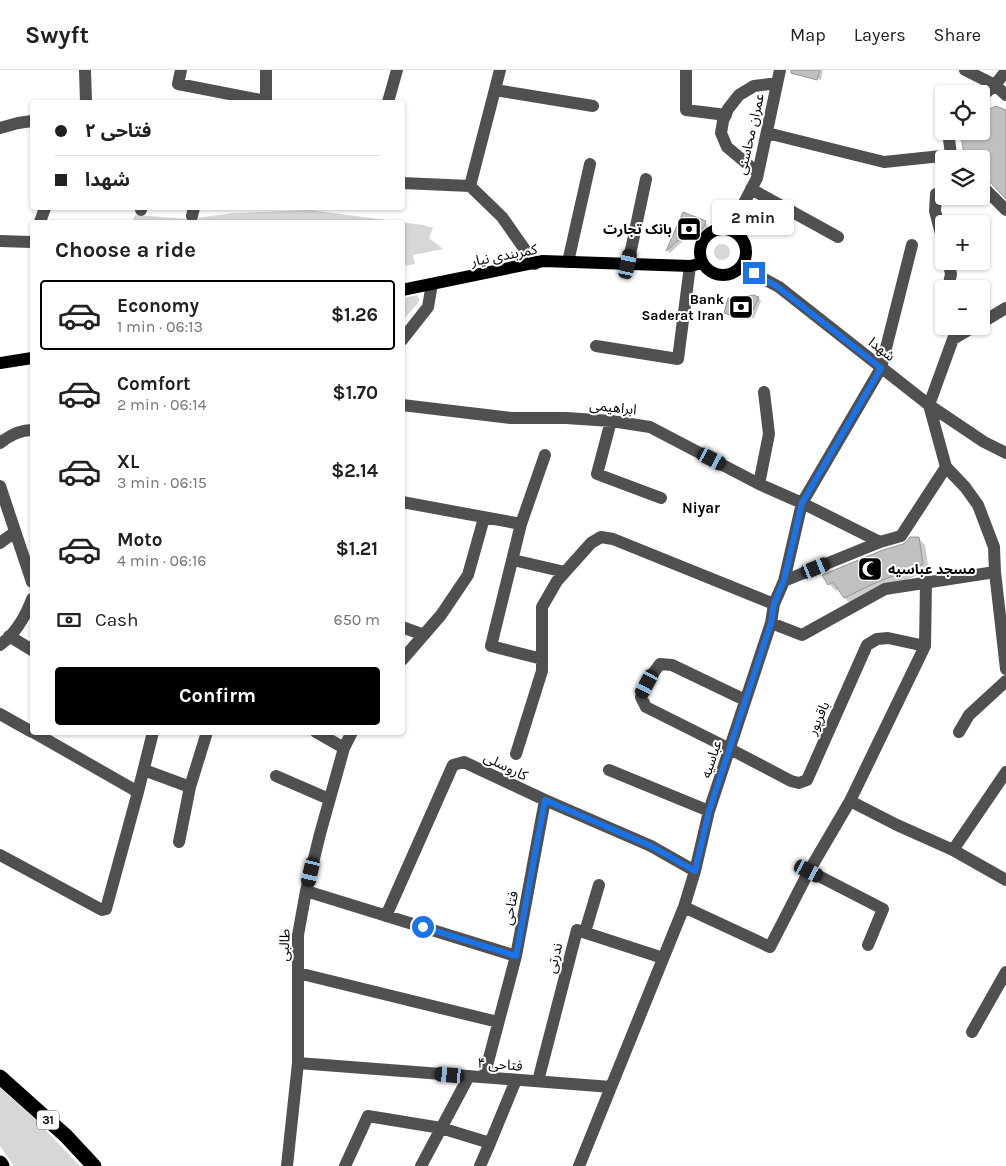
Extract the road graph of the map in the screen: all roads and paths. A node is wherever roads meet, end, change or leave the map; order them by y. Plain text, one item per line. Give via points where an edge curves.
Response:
1 (85, 70) edge
2 (181, 70) edge
3 (266, 70) edge
4 (397, 70) edge
5 (500, 70) edge
6 (686, 70) edge
7 (780, 70) edge
8 (965, 70) edge
9 (1006, 71) edge
10 (989, 78) edge
11 (777, 83) junction
12 (495, 90) junction
13 (1006, 94) edge
14 (86, 100) edge
15 (256, 100) edge
16 (266, 100) edge
17 (389, 100) edge
18 (593, 106) dead end
19 (726, 116) junction
20 (30, 120) edge
21 (0, 128) edge
22 (767, 132) junction
23 (935, 158) edge
24 (590, 164) dead end
25 (758, 173) junction
26 (646, 179) dead end
27 (405, 183) edge
28 (470, 186) junction
29 (751, 189) junction
30 (990, 194) edge
31 (1006, 210) edge
32 (730, 230) junction
33 (838, 237) dead end
34 (0, 241) edge
35 (30, 242) edge
36 (912, 244) dead end
37 (568, 262) junction
38 (535, 264) junction
39 (628, 264) junction
40 (696, 264) junction
41 (742, 267) junction
42 (432, 284) junction
43 (405, 289) edge
44 (1006, 308) edge
45 (990, 318) edge
46 (952, 335) edge
47 (960, 335) edge
48 (405, 336) edge
49 (953, 339) junction
50 (596, 346) dead end
51 (30, 358) edge
52 (0, 363) edge
53 (881, 368) junction
54 (764, 392) dead end
55 (405, 405) edge
56 (930, 405) junction
57 (611, 421) junction
58 (30, 430) edge
59 (0, 443) edge
60 (1006, 453) edge
61 (545, 455) dead end
62 (946, 466) junction
63 (759, 484) junction
64 (0, 486) edge
65 (661, 498) dead end
66 (405, 503) edge
67 (802, 503) junction
68 (484, 518) junction
69 (521, 524) junction
70 (15, 532) junction
71 (880, 542) junction
72 (0, 543) edge
73 (1000, 549) edge
74 (513, 560) junction
75 (565, 572) junction
76 (995, 572) junction
77 (30, 576) edge
78 (784, 580) junction
79 (926, 582) junction
80 (774, 604) junction
81 (30, 608) edge
82 (771, 623) junction
83 (405, 628) edge
84 (424, 635) junction
85 (4, 640) edge
86 (925, 646) junction
87 (30, 649) edge
88 (405, 657) edge
89 (542, 659) junction
90 (1006, 669) edge
91 (1006, 680) edge
92 (746, 700) junction
93 (0, 714) edge
94 (30, 730) edge
95 (959, 732) dead end
96 (38, 735) edge
97 (152, 735) edge
98 (206, 735) edge
99 (321, 735) edge
100 (350, 735) edge
101 (344, 748) junction
102 (730, 749) junction
103 (516, 754) dead end
104 (144, 770) junction
105 (609, 770) dead end
106 (1006, 772) edge
107 (276, 776) dead end
108 (190, 787) junction
109 (138, 792) junction
110 (329, 799) junction
111 (545, 800) junction
112 (850, 801) junction
113 (709, 811) junction
114 (179, 842) dead end
115 (953, 850) junction
116 (0, 856) edge
117 (695, 871) junction
118 (809, 871) junction
119 (1006, 880) edge
120 (599, 885) dead end
121 (306, 891) junction
122 (684, 908) junction
123 (386, 916) junction
124 (585, 932) junction
125 (868, 945) dead end
126 (516, 956) junction
127 (663, 958) junction
128 (1006, 972) edge
129 (298, 973) junction
130 (498, 1022) junction
131 (972, 1032) dead end
132 (298, 1063) junction
133 (469, 1076) junction
134 (0, 1077) edge
135 (484, 1077) junction
136 (516, 1080) junction
137 (538, 1081) junction
138 (611, 1087) junction
139 (441, 1128) junction
140 (490, 1143) junction
141 (94, 1166) edge
142 (287, 1166) edge
143 (345, 1166) edge
144 (421, 1166) edge
145 (480, 1166) edge
146 (579, 1166) edge

1 - 14 street
2 - 15 street via 178,84
3 - 16 street
4 - 17 street
5 - 12 street
6 - 19 street via 686,110
7 - 11 street, عمران محاسنی
8 - 10 street
9 - 10 street
10 - 13 street
11 - 19 street via 754,86 739,95
11 - 22 street, عمران محاسنی
12 - 18 street
12 - 28 street
19 - 25 street via 721,132 727,147
20 - 21 street
22 - 23 street via 884,162
22 - 25 street, عمران محاسنی
24 - 37 street
25 - 29 street, عمران محاسنی
26 - 39 street
27 - 28 street
28 - 38 street via 502,217
29 - 32 street, عمران محاسنی
29 - 33 street
30 - 31 street
32 - 40 main road via 715,230 708,234
32 - 41 main road via 737,233 746,245
34 - 35 street
36 - 53 street, عباسیه
37 - 38 main road, کمربندی نیار
37 - 39 main road, کمربندی نیار
38 - 42 main road, کمربندی نیار
39 - 40 main road, کمربندی نیار
40 - 41 main road via 721,276
40 - 50 street via 678,359
41 - 53 street, شهدا via 778,287
42 - 43 main road, کمربندی نیار
42 - 48 street via 428,307
44 - 45 street
46 - 49 street
47 - 49 street
49 - 56 street
51 - 52 main road
53 - 56 street, شهدا
53 - 67 street, عباسیه
54 - 63 street via 769,434
55 - 57 street, ابراهیمی via 512,418
56 - 60 street, شهدا
56 - 62 street
57 - 63 street, ابراهیمی via 650,426
57 - 65 street via 597,474
58 - 59 street via 9,436
61 - 69 street
62 - 71 street via 900,536
62 - 73 street via 978,505
63 - 67 street, ابراهیمی
64 - 70 street
66 - 68 street
67 - 71 street, ابراهیمی
67 - 78 street, عباسیه
68 - 69 street
68 - 84 street via 468,576
69 - 74 street
70 - 72 street
70 - 77 street
71 - 78 street
73 - 76 street
74 - 75 street
74 - 89 street via 491,646
75 - 80 street via 591,543 601,537
75 - 89 street via 542,607
76 - 79 street
76 - 90 street
78 - 80 street, عباسیه
79 - 82 street via 885,589 802,635
79 - 86 street
80 - 82 street, عباسیه
81 - 85 street
82 - 92 street, عباسیه
83 - 84 street
84 - 88 street
85 - 87 street
86 - 102 street, باقرپور via 888,638 877,639 867,645 807,780 791,781
86 - 112 street
89 - 103 street via 542,671
91 - 95 street via 969,715
92 - 102 street, عباسیه
92 - 102 street via 672,665 660,664 641,697 646,707
93 - 94 street
96 - 109 street
97 - 104 street
98 - 108 street
99 - 101 street
100 - 101 street, طالبی
101 - 110 street, طالبی
102 - 113 street, عباسیه
104 - 108 street
104 - 109 street
105 - 113 street
106 - 115 street
107 - 110 street
108 - 114 street
109 - 116 street via 106,909 102,910
110 - 121 street, طالبی
111 - 117 street, کاروسلی via 651,846
111 - 123 street, کاروسلی via 464,762 453,765
111 - 126 street, فتاحی
112 - 115 street
112 - 118 street
113 - 117 street, عباسیه
115 - 119 street
117 - 122 street, عباسیه
118 - 122 street via 770,947
118 - 125 street via 883,909
120 - 124 street
121 - 123 street
121 - 129 street, طالبی via 298,935
122 - 127 street, عباسیه
123 - 126 street
124 - 127 street
124 - 137 street, ندرتی via 576,931
126 - 130 street, فتاحی
127 - 138 street, عباسیه
128 - 131 street
129 - 130 street
129 - 132 street, طالبی
130 - 135 street, فتاحی
132 - 133 street, فتاحی ۴
132 - 142 street, طالبی
133 - 135 street, فتاحی ۴
133 - 139 street
134 - 141 highway, 31 via 66,1136
135 - 136 street, فتاحی ۴
136 - 137 street, فتاحی ۴
136 - 140 street
137 - 138 street, فتاحی ۴
138 - 146 street, عباسیه
139 - 140 street
139 - 143 street via 368,1116
139 - 144 street
140 - 145 street

